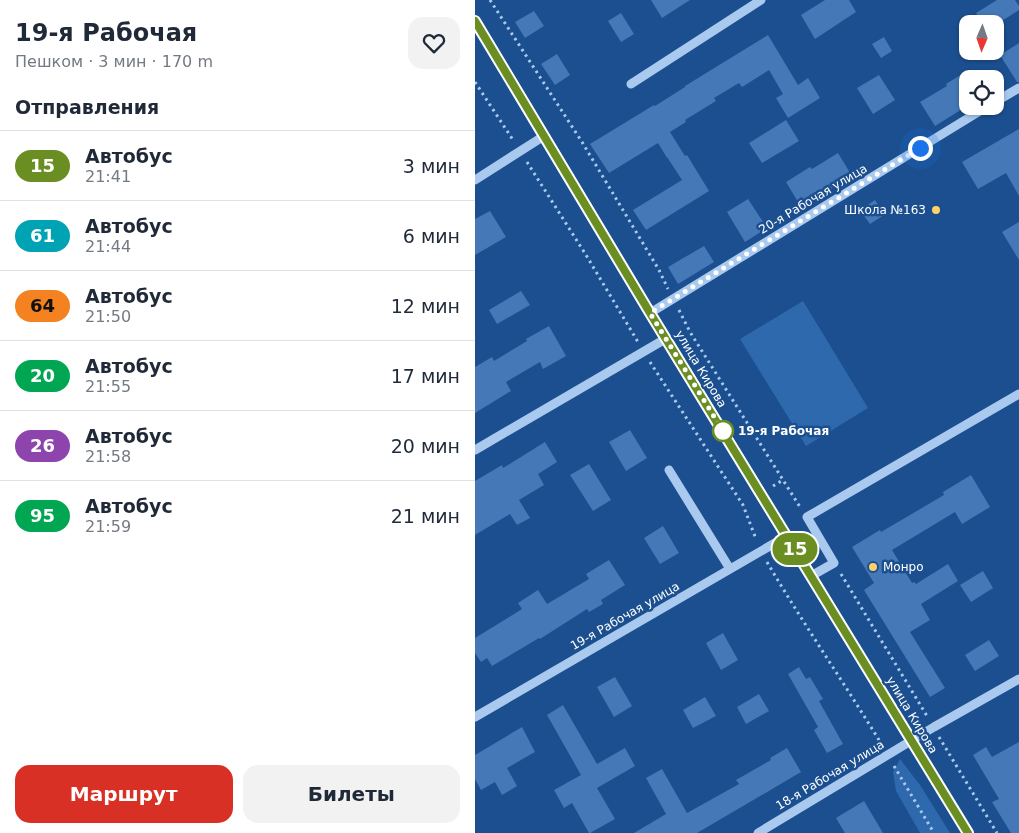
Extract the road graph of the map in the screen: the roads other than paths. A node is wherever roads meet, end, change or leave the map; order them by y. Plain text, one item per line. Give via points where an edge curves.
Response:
1 (761, 0) edge
2 (475, 21) edge
3 (631, 84) dead end
4 (1019, 88) edge
5 (1004, 97) edge
6 (973, 115) edge
7 (544, 136) junction
8 (475, 180) edge
9 (650, 313) junction
10 (667, 338) junction
11 (1019, 394) edge
12 (475, 450) edge
13 (669, 470) dead end
14 (787, 536) junction
15 (730, 569) junction
16 (811, 576) junction
17 (1019, 679) edge
18 (475, 716) edge
19 (911, 740) junction
20 (759, 833) edge
21 (967, 833) edge

1 - 3 street
2 - 7 main road, улица Кирова
4 - 5 street
6 - 9 street, 20-я Рабочая улица
7 - 8 street
7 - 9 main road, улица Кирова
9 - 10 main road, улица Кирова
10 - 12 street
10 - 14 main road, улица Кирова
11 - 16 street via 807,517 834,563
13 - 15 street
14 - 15 street, 19-я Рабочая улица
14 - 16 main road, улица Кирова
15 - 18 street, 19-я Рабочая улица
16 - 19 main road, улица Кирова
17 - 19 street, 18-я Рабочая улица
19 - 20 street, 18-я Рабочая улица
19 - 21 main road, улица Кирова

